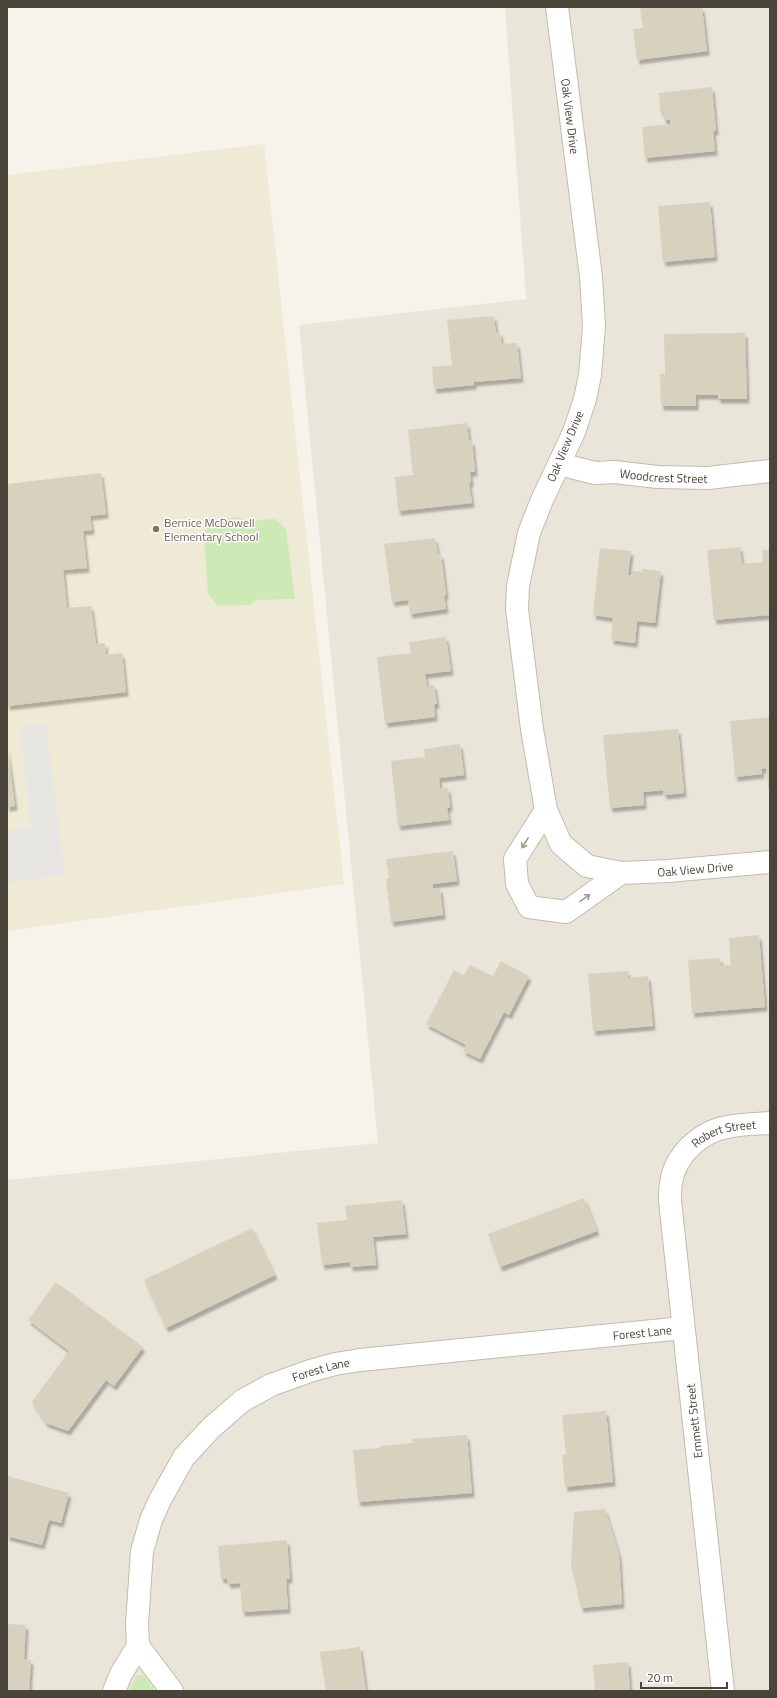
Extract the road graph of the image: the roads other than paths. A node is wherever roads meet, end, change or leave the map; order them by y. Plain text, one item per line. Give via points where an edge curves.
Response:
1 (557, 7) edge
2 (559, 464) junction
3 (770, 471) edge
4 (546, 810) junction
5 (770, 862) edge
6 (621, 873) junction
7 (770, 1123) edge
8 (684, 1154) joint
9 (684, 1328) junction
10 (138, 1646) junction
11 (114, 1691) edge
12 (172, 1691) edge
13 (723, 1691) edge

1 - 2 street, Oak View Drive via 591,277 594,326 590,375 585,399 574,432
2 - 3 street, Woodcrest Street via 595,473 614,472 658,477 708,478
2 - 4 street, Oak View Drive via 529,533 518,586 517,609 532,729
4 - 6 street, Oak View Drive via 561,844 587,866
4 -> 6 street via 515,859 517,884 530,906 566,912
5 - 6 street, Oak View Drive
7 - 8 street, Robert Street via 727,1127 708,1133
8 - 9 street, Emmett Street via 677,1164 671,1182 670,1201
9 - 10 street, Forest Lane via 335,1364 271,1385 242,1401 211,1428 184,1457 151,1520 142,1551
9 - 13 street, Emmett Street
10 - 11 street
10 - 12 street

